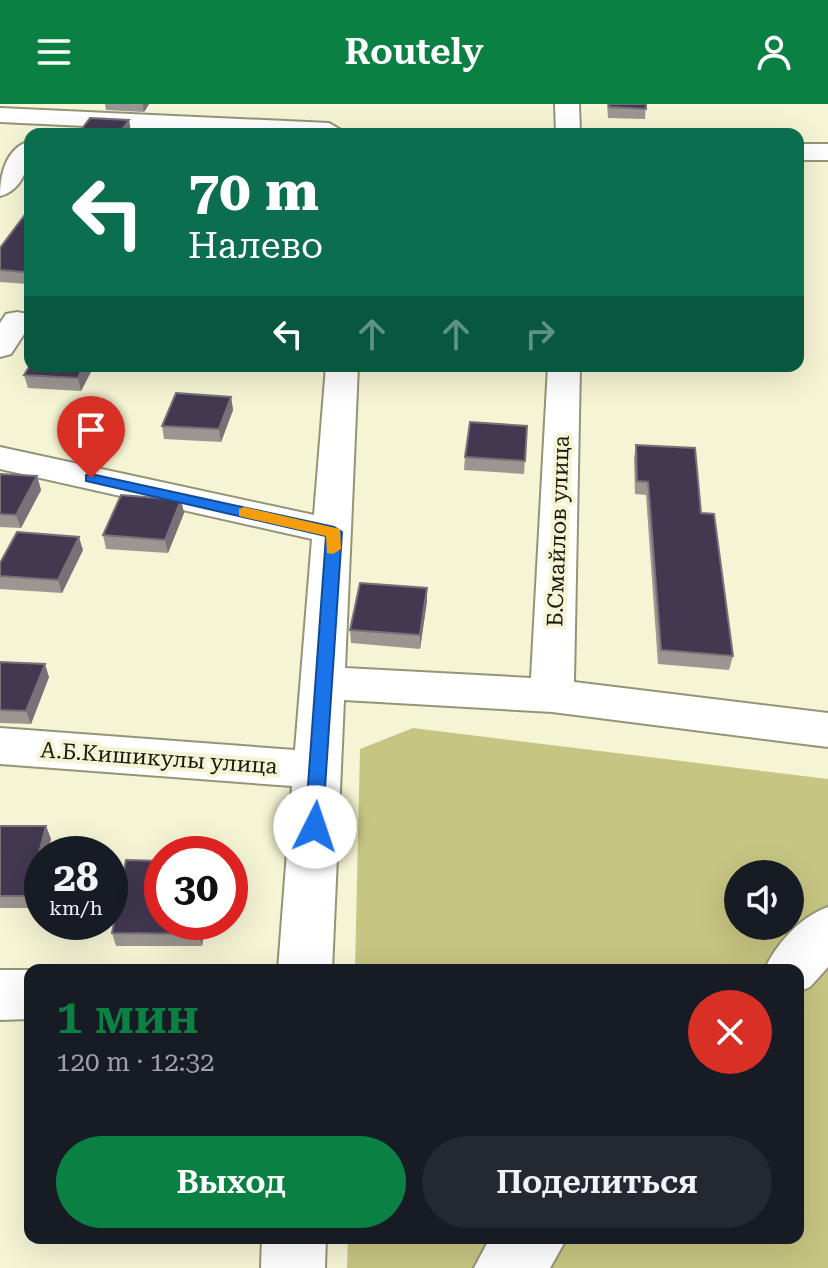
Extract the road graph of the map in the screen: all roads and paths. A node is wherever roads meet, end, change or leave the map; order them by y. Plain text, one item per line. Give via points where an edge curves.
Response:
1 (327, 104) edge
2 (567, 104) edge
3 (0, 115) edge
4 (53, 118) edge
5 (251, 128) edge
6 (330, 128) edge
7 (568, 128) edge
8 (804, 152) edge
9 (828, 152) edge
10 (24, 157) edge
11 (0, 188) edge
12 (342, 372) edge
13 (564, 372) edge
14 (0, 458) edge
15 (334, 532) junction
16 (324, 683) junction
17 (552, 696) junction
18 (828, 730) edge
19 (0, 746) edge
20 (319, 770) junction
21 (828, 930) edge
22 (305, 964) edge
23 (797, 964) edge
24 (24, 994) edge
25 (0, 995) edge
26 (294, 1244) edge
27 (529, 1244) edge
28 (293, 1268) edge
29 (506, 1268) edge

1 - 6 street
2 - 7 street
3 - 4 street
4 - 5 street
8 - 9 street
10 - 11 street
12 - 15 street
13 - 17 street, Б.Смайлов улица
14 - 15 street
15 - 16 street
16 - 17 street
16 - 20 street
17 - 18 street
19 - 20 street, А.Б.Кишикулы улица
20 - 22 street
21 - 23 street
24 - 25 street
26 - 28 street
27 - 29 street

